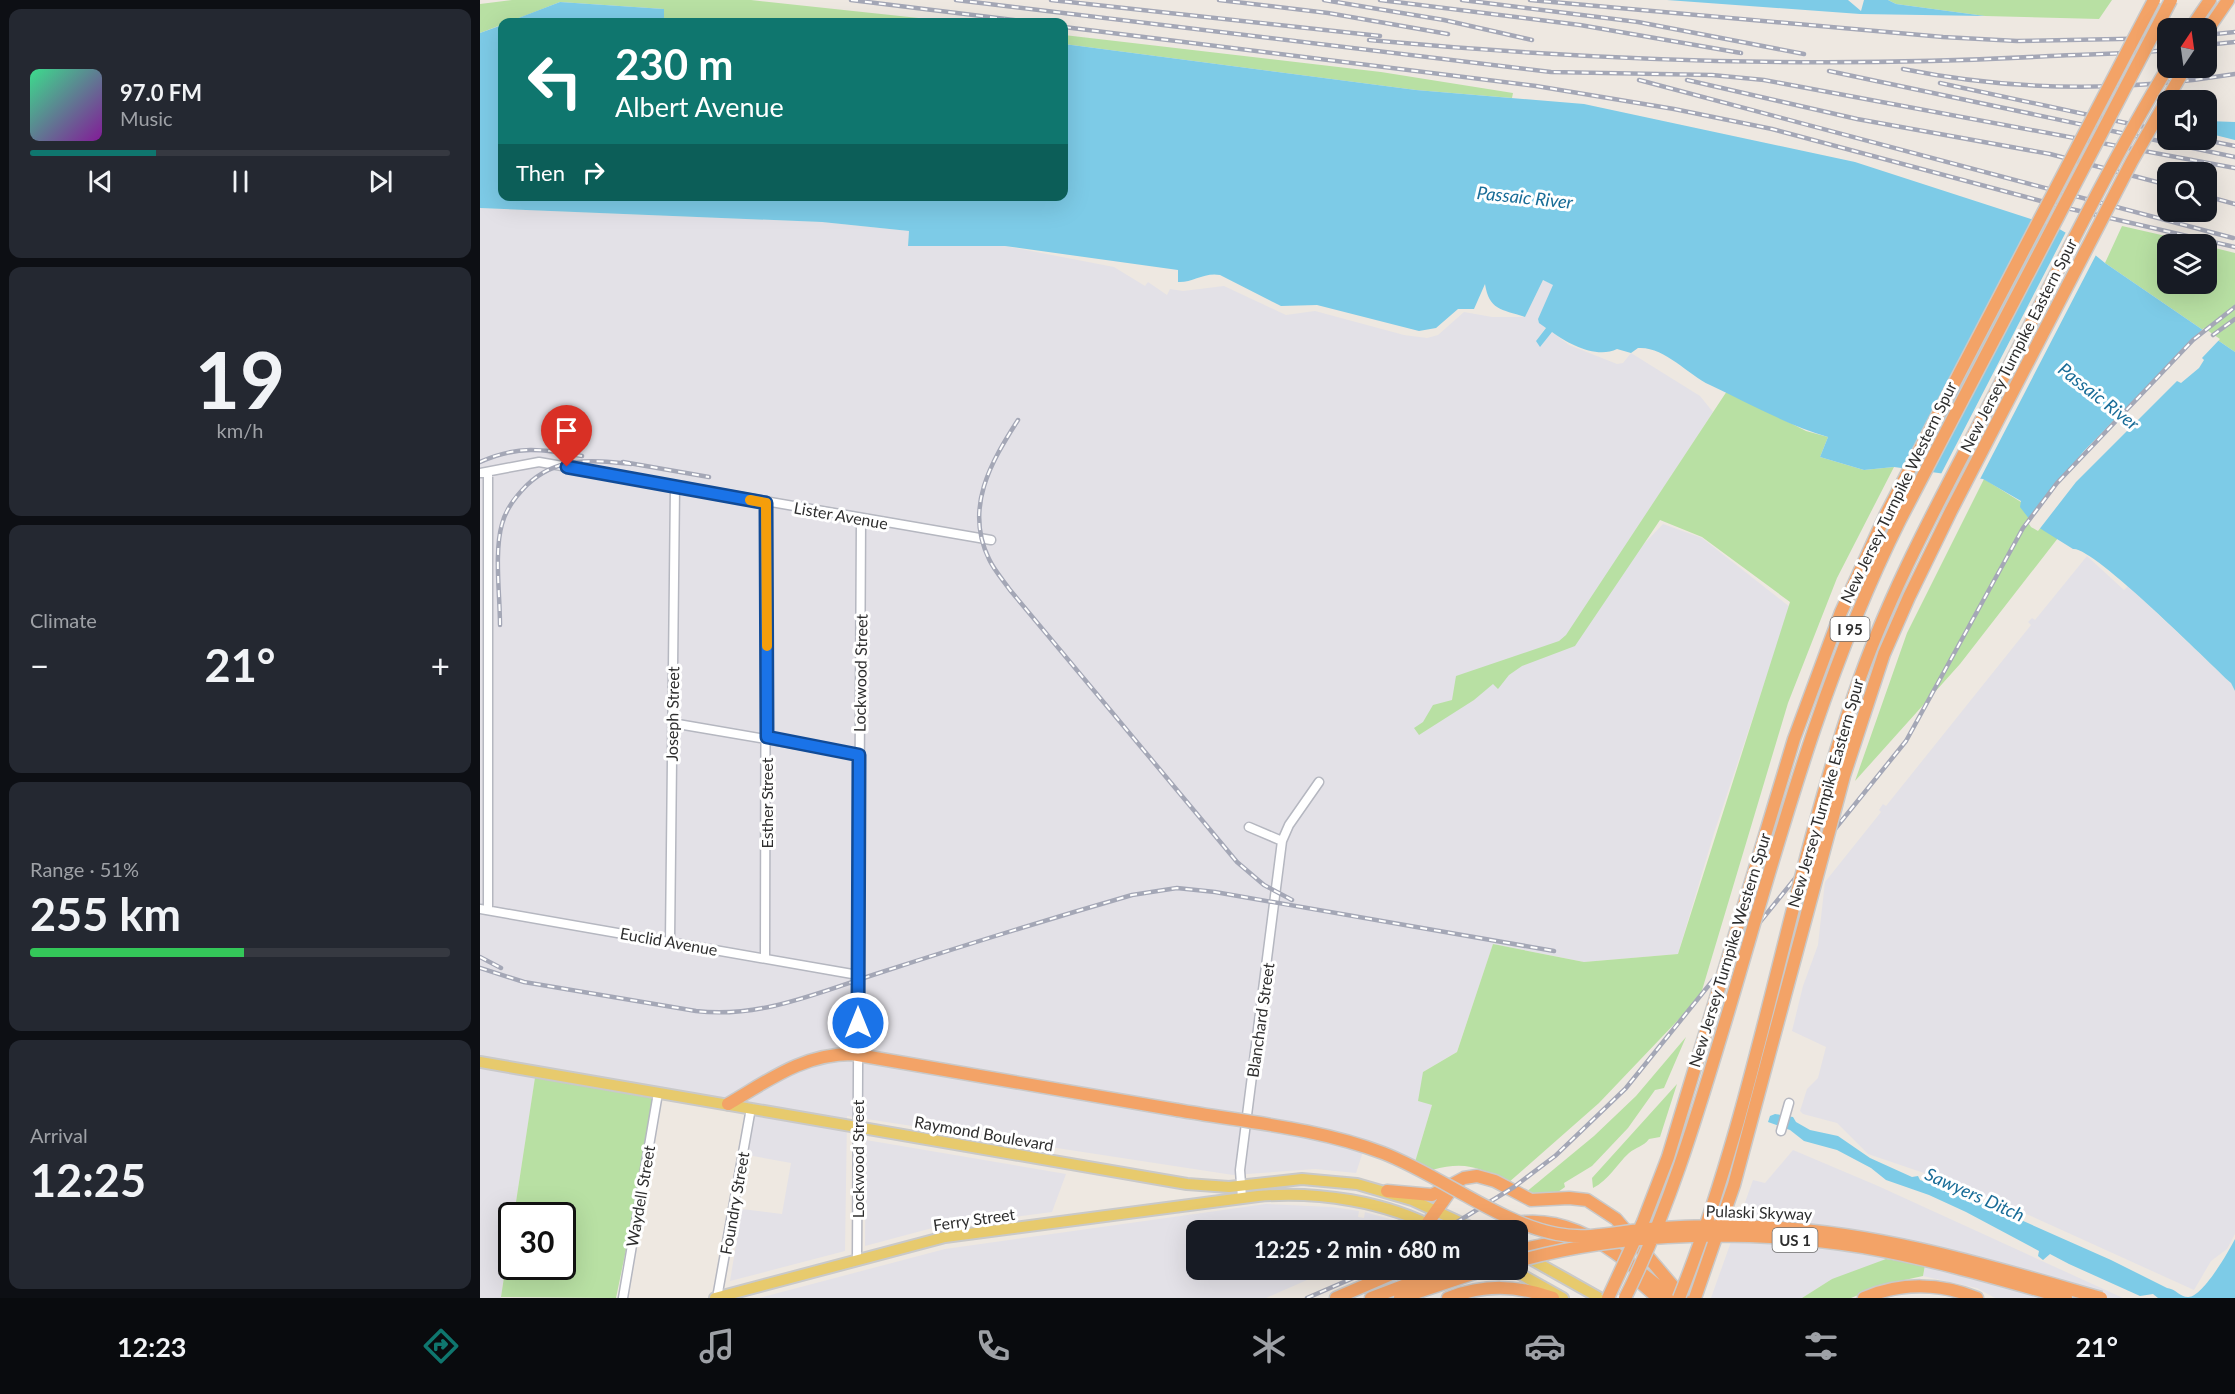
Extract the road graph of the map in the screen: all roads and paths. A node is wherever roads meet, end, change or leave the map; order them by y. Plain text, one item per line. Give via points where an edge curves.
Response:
1 (2154, 0) edge
2 (2171, 0) edge
3 (2210, 0) edge
4 (2228, 0) edge
5 (2198, 18) edge
6 (2216, 18) edge
7 (2162, 78) edge
8 (2179, 78) edge
9 (484, 473) edge
10 (675, 487) junction
11 (766, 503) junction
12 (861, 519) junction
13 (991, 540) dead end
14 (484, 686) edge
15 (672, 723) junction
16 (767, 737) junction
17 (859, 755) junction
18 (1319, 782) dead end
19 (1249, 827) dead end
20 (1282, 841) junction
21 (484, 909) edge
22 (670, 941) junction
23 (765, 958) junction
24 (858, 975) junction
25 (857, 1054) junction
26 (480, 1062) edge
27 (657, 1093) junction
28 (1789, 1102) dead end
29 (728, 1104) junction
30 (751, 1108) junction
31 (857, 1126) junction
32 (1781, 1131) dead end
33 (1461, 1180) junction
34 (1241, 1186) junction
35 (1387, 1191) junction
36 (1242, 1198) junction
37 (1435, 1210) junction
38 (1415, 1220) edge
39 (1429, 1220) edge
40 (1456, 1220) edge
41 (1528, 1221) edge
42 (1581, 1236) junction
43 (1528, 1249) edge
44 (1528, 1257) edge
45 (857, 1259) junction
46 (1528, 1259) edge
47 (1528, 1279) edge
48 (1378, 1280) edge
49 (1419, 1280) edge
50 (1454, 1280) edge
51 (623, 1298) edge
52 (717, 1298) edge
53 (1336, 1298) edge
54 (1371, 1298) edge
55 (1400, 1298) edge
56 (1448, 1298) edge
57 (1553, 1298) edge
58 (1563, 1298) edge
59 (1600, 1298) edge
60 (1608, 1298) edge
61 (1625, 1298) edge
62 (1658, 1298) edge
63 (1673, 1298) edge
64 (1681, 1298) edge
65 (1695, 1298) edge
66 (1864, 1298) edge
67 (1977, 1298) edge
68 (2066, 1298) edge
69 (2101, 1298) edge

1 - 60 highway, New Jersey Turnpike Western Spur / I 95, bridge via 1885,516 1841,612 1794,739 1668,1157
2 - 61 highway, New Jersey Turnpike Western Spur / I 95, bridge via 1858,608 1809,740 1682,1162 1656,1232
3 - 5 highway
4 - 6 highway
7 - 64 highway, New Jersey Turnpike Eastern Spur / I 95, bridge via 1952,476 1876,635 1835,755 1720,1180
8 - 65 highway, New Jersey Turnpike Eastern Spur / I 95, bridge via 2132,161 1939,534 1884,654 1844,776 1734,1185
9 - 10 street, Lister Avenue via 539,462
9 - 14 street
10 - 11 street, Lister Avenue
10 - 15 street, Joseph Street
11 - 12 street, Lister Avenue
11 - 16 street, Esther Street
12 - 13 street, Lister Avenue
12 - 17 street, Lockwood Street
14 - 21 street
15 - 16 street
15 - 22 street, Joseph Street
16 - 17 street
16 - 23 street, Esther Street
17 - 24 street, Lockwood Street
18 - 20 street, Blanchard Street via 1284,832
19 - 20 street
20 - 34 street, Blanchard Street
21 - 22 street, Euclid Avenue
22 - 23 street, Euclid Avenue
23 - 24 street, Euclid Avenue
24 - 25 street, Lockwood Street
25 - 29 highway via 803,1062
25 - 31 street, Lockwood Street
25 - 42 highway, bridge via 1310,1133 1365,1147 1427,1173 1536,1228
26 - 27 main road, Raymond Boulevard
27 - 29 main road, Raymond Boulevard
27 - 51 street, Waydell Street
28 - 32 street
29 - 30 main road, Raymond Boulevard
30 - 31 main road, Raymond Boulevard
30 - 52 street, Foundry Street
31 - 34 main road, Raymond Boulevard via 1187,1184
31 - 45 street, Lockwood Street
33 - 35 highway via 1432,1195
33 - 37 highway
33 - 64 highway via 1480,1177 1495,1181 1531,1200 1574,1198 1597,1205 1633,1237
34 - 35 main road, Raymond Boulevard via 1325,1180
34 - 36 street, Blanchard Street
35 - 37 main road, Raymond Boulevard
36 - 38 main road via 1333,1198
36 - 45 main road, Ferry Street via 945,1237
37 - 39 highway
37 - 40 main road, Raymond Boulevard
41 - 42 highway, bridge via 1561,1225
42 - 43 highway, Pulaski Skyway / US 1
42 - 62 highway
42 - 63 highway via 1608,1248
42 - 69 highway, Pulaski Skyway / US 1, bridge via 1711,1226 1824,1232 1937,1252
44 - 59 main road
45 - 52 main road, Ferry Street
46 - 68 highway, Pulaski Skyway / US 1, bridge via 1647,1240 1775,1238 1902,1255
47 - 58 main road
48 - 53 highway
49 - 54 highway
50 - 55 highway
56 - 57 highway via 1497,1286
66 - 67 highway via 1897,1288 1925,1286

